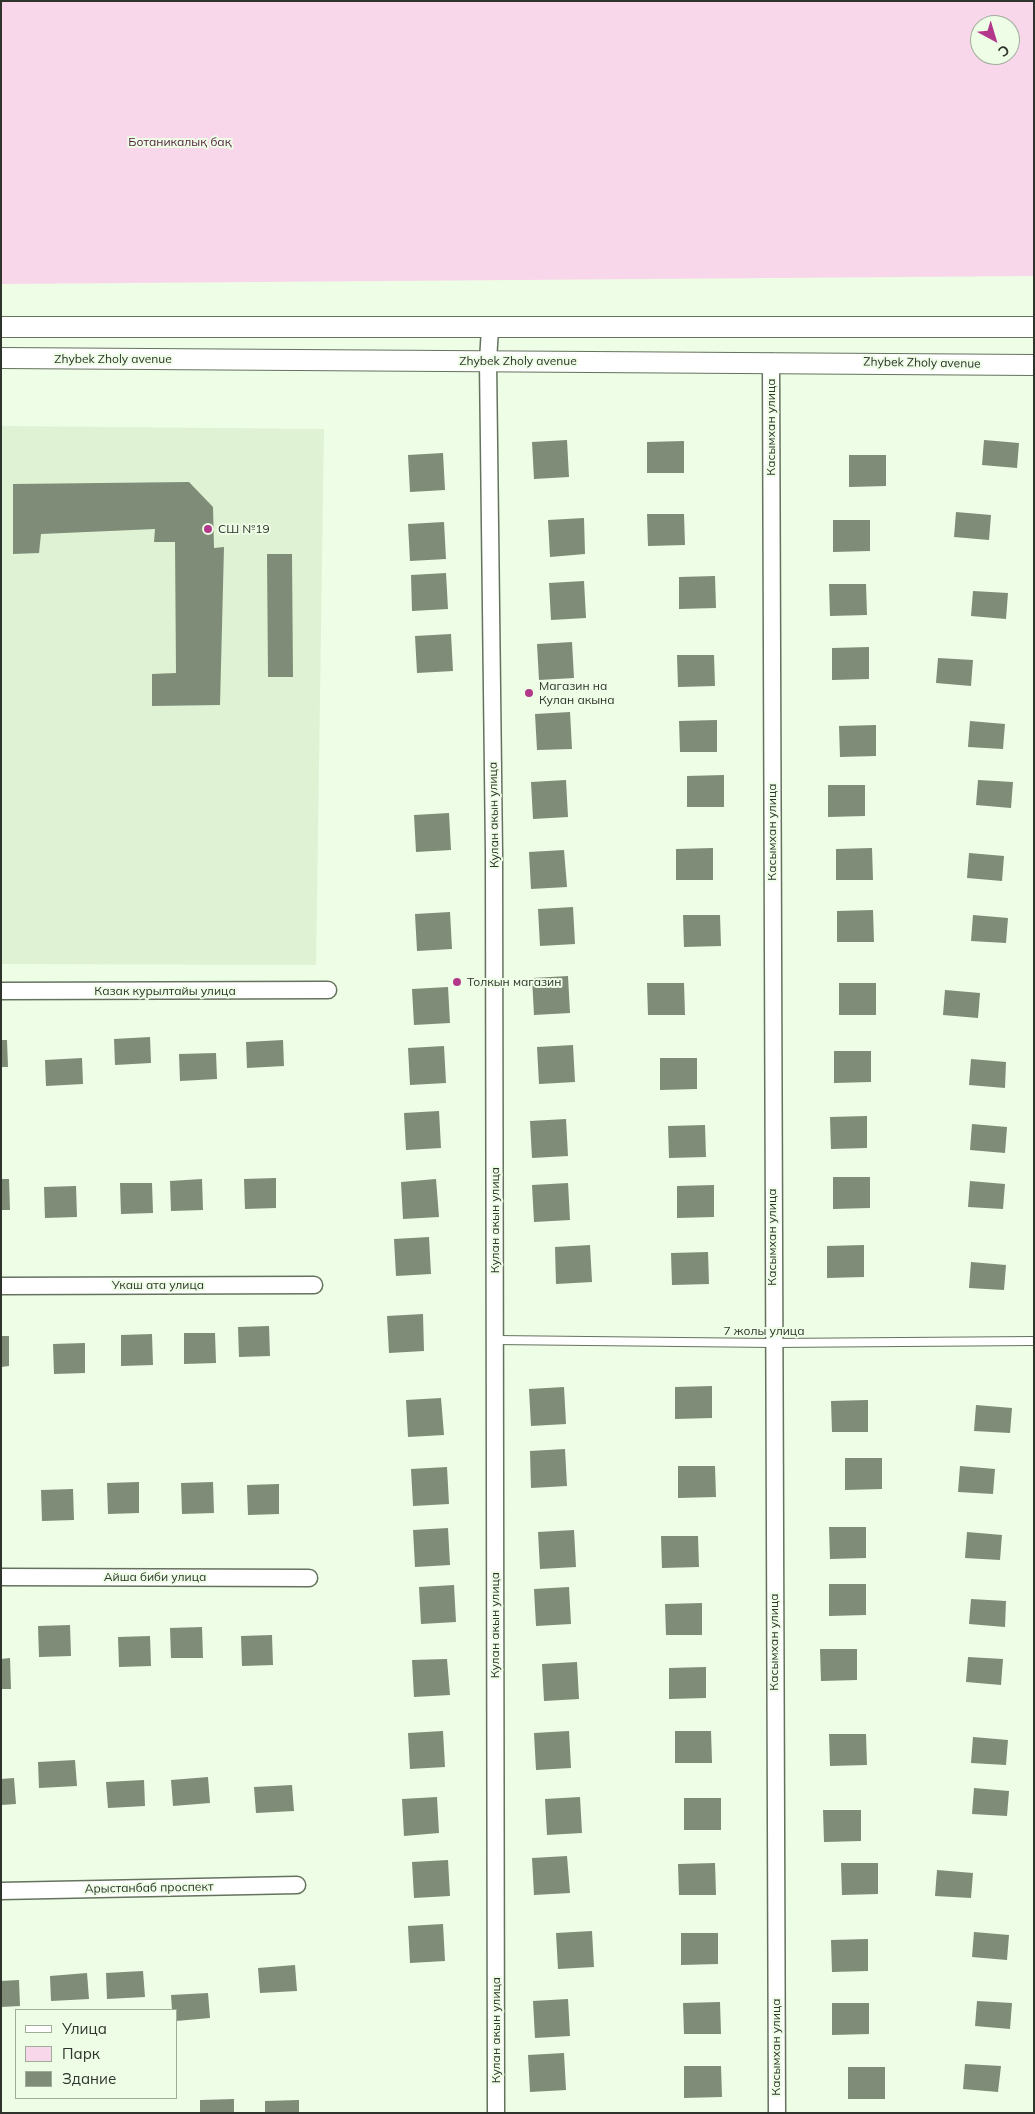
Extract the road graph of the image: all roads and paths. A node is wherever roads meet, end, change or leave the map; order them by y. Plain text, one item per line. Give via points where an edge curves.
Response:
1 (1034, 327) edge
2 (1, 328) edge
3 (490, 328) junction
4 (1, 358) edge
5 (488, 361) junction
6 (771, 362) junction
7 (1034, 365) edge
8 (328, 990) dead end
9 (1, 991) edge
10 (314, 1285) dead end
11 (1, 1286) edge
12 (495, 1340) junction
13 (1034, 1341) edge
14 (773, 1343) junction
15 (1, 1577) edge
16 (309, 1578) dead end
17 (297, 1885) dead end
18 (1, 1891) edge
19 (496, 2113) edge
20 (776, 2113) edge

1 - 3 street
2 - 3 street
3 - 5 street, Кулан акын улица
4 - 5 street, Zhybek Zholy avenue
5 - 6 street, Zhybek Zholy avenue
5 - 12 street, Кулан акын улица
6 - 7 street, Zhybek Zholy avenue
6 - 14 street, Касымхан улица
8 - 9 street, Казак курылтайы улица
10 - 11 street, Укаш ата улица
12 - 14 lane, 7 жолы улица
12 - 19 street, Кулан акын улица
13 - 14 lane, 7 жолы улица
14 - 20 street, Касымхан улица
15 - 16 street, Айша биби улица
17 - 18 street, Арыстанбаб проспект

